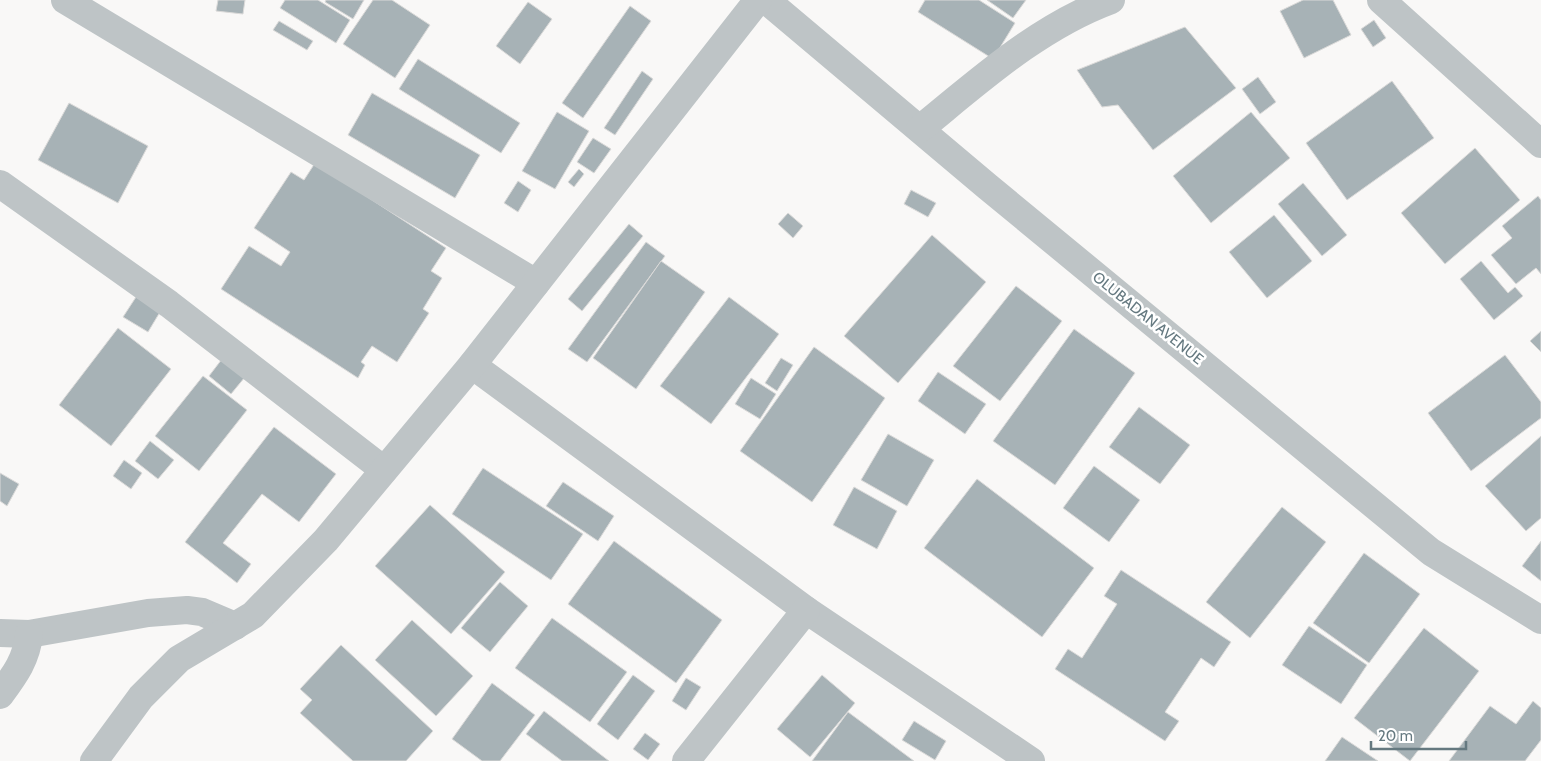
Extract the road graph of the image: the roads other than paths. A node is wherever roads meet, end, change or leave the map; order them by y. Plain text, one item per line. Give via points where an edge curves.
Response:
1 (65, 0) edge
2 (758, 0) edge
3 (766, 0) edge
4 (1111, 0) edge
5 (1381, 0) edge
6 (920, 129) junction
7 (1541, 144) edge
8 (0, 184) edge
9 (536, 283) junction
10 (472, 365) junction
11 (384, 470) junction
12 (806, 610) junction
13 (1541, 620) edge
14 (235, 626) junction
15 (0, 632) edge
16 (29, 634) junction
17 (0, 695) edge
18 (94, 761) edge
19 (686, 761) edge
20 (1031, 761) edge

1 - 9 street
2 - 9 street
3 - 6 street, OLUBADAN AVENUE
4 - 6 street via 1085,10 1006,59
5 - 7 street
6 - 13 street, OLUBADAN AVENUE via 1431,552
8 - 11 street via 169,304
9 - 10 street
10 - 11 street
10 - 12 street
11 - 14 street via 319,546 253,615
12 - 19 street
12 - 20 street
14 - 16 street via 202,612 187,610 148,613
14 - 18 street via 179,659 141,697
15 - 16 street
16 - 17 street via 28,649 20,666

